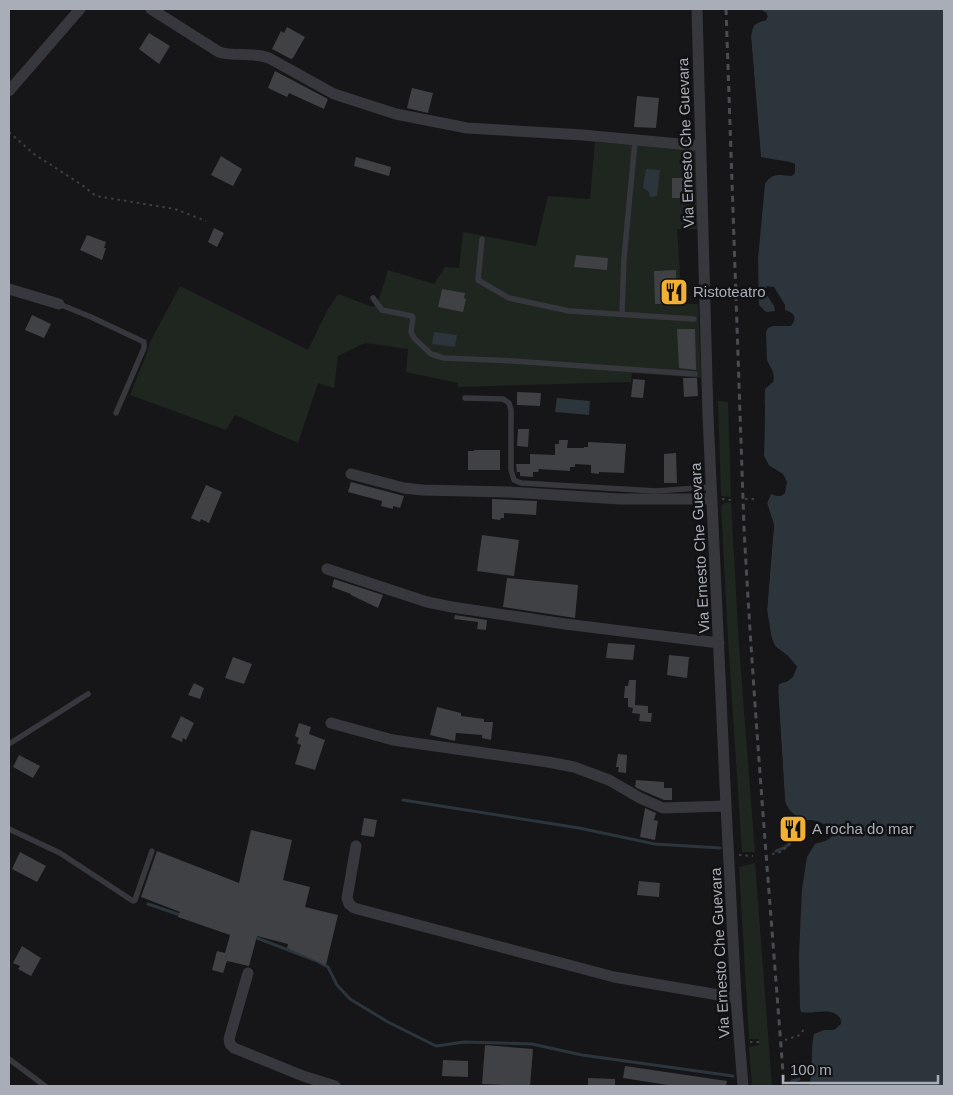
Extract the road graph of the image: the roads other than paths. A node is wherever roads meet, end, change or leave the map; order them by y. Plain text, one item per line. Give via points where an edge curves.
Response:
1 (80, 9) edge
2 (151, 9) edge
3 (697, 9) edge
4 (9, 91) edge
5 (635, 141) junction
6 (701, 146) junction
7 (482, 239) dead end
8 (9, 289) edge
9 (373, 298) dead end
10 (59, 304) joint
11 (622, 314) junction
12 (694, 319) dead end
13 (696, 374) dead end
14 (465, 398) dead end
15 (116, 413) dead end
16 (351, 474) dead end
17 (712, 493) junction
18 (327, 569) dead end
19 (719, 643) junction
20 (88, 694) dead end
21 (331, 724) dead end
22 (9, 744) edge
23 (726, 806) junction
24 (9, 829) edge
25 (356, 846) dead end
26 (152, 851) dead end
27 (248, 973) dead end
28 (736, 998) junction
29 (9, 1059) edge
30 (45, 1086) edge
31 (335, 1086) edge
32 (744, 1086) edge

1 - 4 street
2 - 5 street via 219,52 269,58 334,94 396,114 467,128
3 - 6 street, Via Ernesto Che Guevara
5 - 6 street
5 - 11 lane
6 - 17 street, Via Ernesto Che Guevara
7 - 11 lane via 478,280 509,298 569,311
8 - 10 street
9 - 13 lane via 382,310 412,316 414,338 431,354 444,358
10 - 15 lane via 144,342
11 - 12 lane
14 - 17 lane via 509,403 510,470 514,480 521,484
16 - 17 street via 422,490 620,499
17 - 19 street, Via Ernesto Che Guevara
18 - 19 street via 427,602 565,624
19 - 23 street, Via Ernesto Che Guevara
20 - 22 lane
21 - 23 street via 393,740 574,767 609,780 663,808
23 - 28 street, Via Ernesto Che Guevara
24 - 26 lane via 60,853 132,902
25 - 28 street via 347,898 354,908 614,977
27 - 31 street via 230,1044 303,1076
28 - 32 street, Via Ernesto Che Guevara
29 - 30 lane

